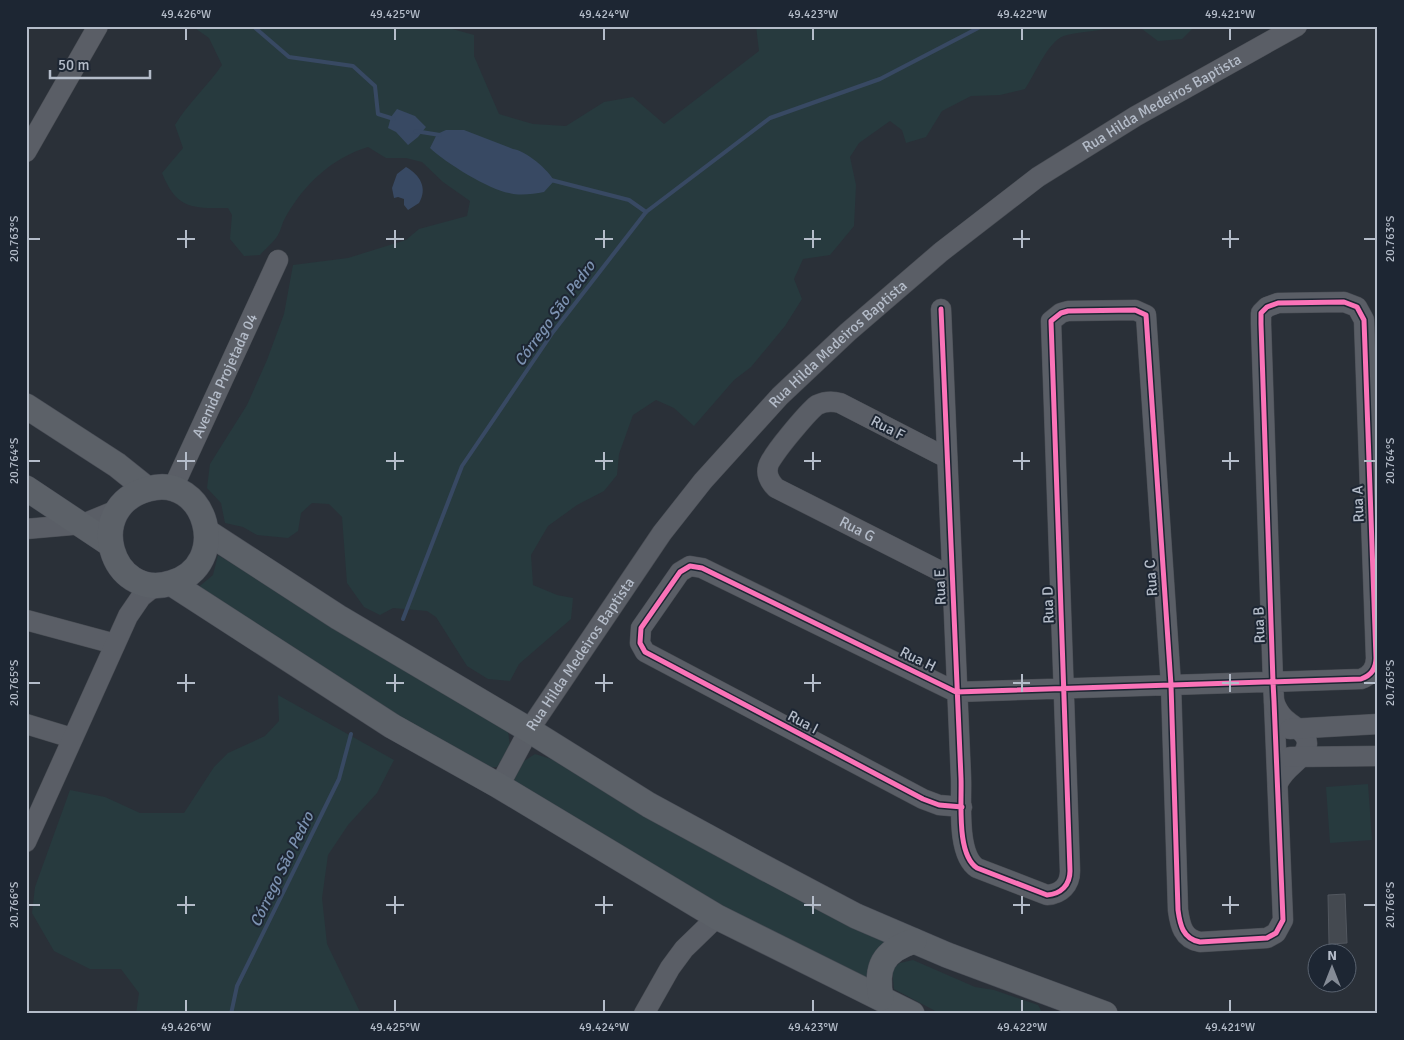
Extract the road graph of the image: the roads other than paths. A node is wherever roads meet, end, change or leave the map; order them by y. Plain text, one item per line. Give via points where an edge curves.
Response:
1 (98, 26) edge
2 (1297, 26) edge
3 (26, 152) edge
4 (278, 260) dead end
5 (941, 309) dead end
6 (1261, 313) joint
7 (1051, 321) joint
8 (26, 406) edge
9 (947, 458) junction
10 (768, 475) joint
11 (26, 488) edge
12 (146, 489) junction
13 (172, 490) junction
14 (117, 510) junction
15 (83, 524) junction
16 (26, 529) edge
17 (207, 532) junction
18 (110, 544) junction
19 (690, 566) joint
20 (126, 573) junction
21 (952, 577) junction
22 (164, 584) junction
23 (128, 616) junction
24 (26, 620) edge
25 (115, 644) junction
26 (1171, 685) junction
27 (1064, 689) junction
28 (1273, 691) junction
29 (956, 692) junction
30 (26, 724) edge
31 (1368, 725) edge
32 (1299, 727) junction
33 (529, 730) junction
34 (72, 738) junction
35 (1276, 745) junction
36 (1369, 757) edge
37 (1299, 758) junction
38 (1278, 783) junction
39 (499, 786) junction
40 (962, 807) junction
41 (27, 840) edge
42 (970, 862) joint
43 (717, 917) junction
44 (1276, 933) joint
45 (914, 941) junction
46 (881, 998) junction
47 (644, 1014) edge
48 (912, 1014) edge
49 (1105, 1014) edge

1 - 3 street
2 - 33 street, Rua Hilda Medeiros Baptista via 1136,116 1038,178 941,252 848,332 780,396 703,481 662,533
4 - 13 street, Avenida Projetada 04
5 - 9 street, Rua E
6 - 28 street, Rua B
6 - 28 street, Rua A via 1266,307 1278,303 1344,302 1354,305 1363,317 1376,658 1372,671 1360,679
7 - 26 street, Rua C via 1068,311 1135,310 1146,315
7 - 27 street, Rua D
8 - 12 main road
9 - 10 street, Rua F via 840,403 828,402 815,407 771,457
9 - 21 street, Rua E
10 - 21 street, Rua G via 776,488
11 - 15 main road
12 - 13 main road
12 - 14 main road via 126,500
13 - 17 main road via 190,499 200,510
14 - 15 street
14 - 18 main road via 111,523
15 - 16 street
15 - 18 main road
17 - 22 main road via 206,550 191,573
17 - 33 main road via 368,634
18 - 20 main road via 117,563
19 - 29 street, Rua H via 702,568
19 - 40 street, Rua I via 680,572 641,628 640,643 645,652 922,800
20 - 22 main road via 138,581
20 - 23 street
21 - 29 street, Rua E
22 - 23 street via 141,597
22 - 39 main road via 392,726
23 - 25 street
24 - 25 street
25 - 34 street
26 - 27 street, Rua H
26 - 28 street, Rua H
26 - 44 street, Rua C via 1180,925 1188,937 1200,942 1263,939
27 - 29 street, Rua H
27 - 42 street, Rua D via 1070,863 1066,887 1052,894 1041,894 980,870
28 - 32 street via 1283,717
28 - 35 street, Rua B
29 - 40 street, Rua E
30 - 34 street
31 - 32 street
31 - 36 street
32 - 35 street via 1286,731
32 - 37 street via 1307,741
33 - 39 street, Rua Hilda Medeiros Baptista
33 - 45 main road via 649,805 856,916
34 - 41 street
35 - 37 street via 1284,756
35 - 38 street, Rua B
36 - 37 street
37 - 38 street via 1286,769
38 - 44 street, Rua B via 1283,920
39 - 43 main road
40 - 42 street, Rua E via 964,849
43 - 46 main road
43 - 47 street via 684,949
45 - 46 main road via 898,946 883,962 878,981
45 - 49 main road
46 - 48 main road

